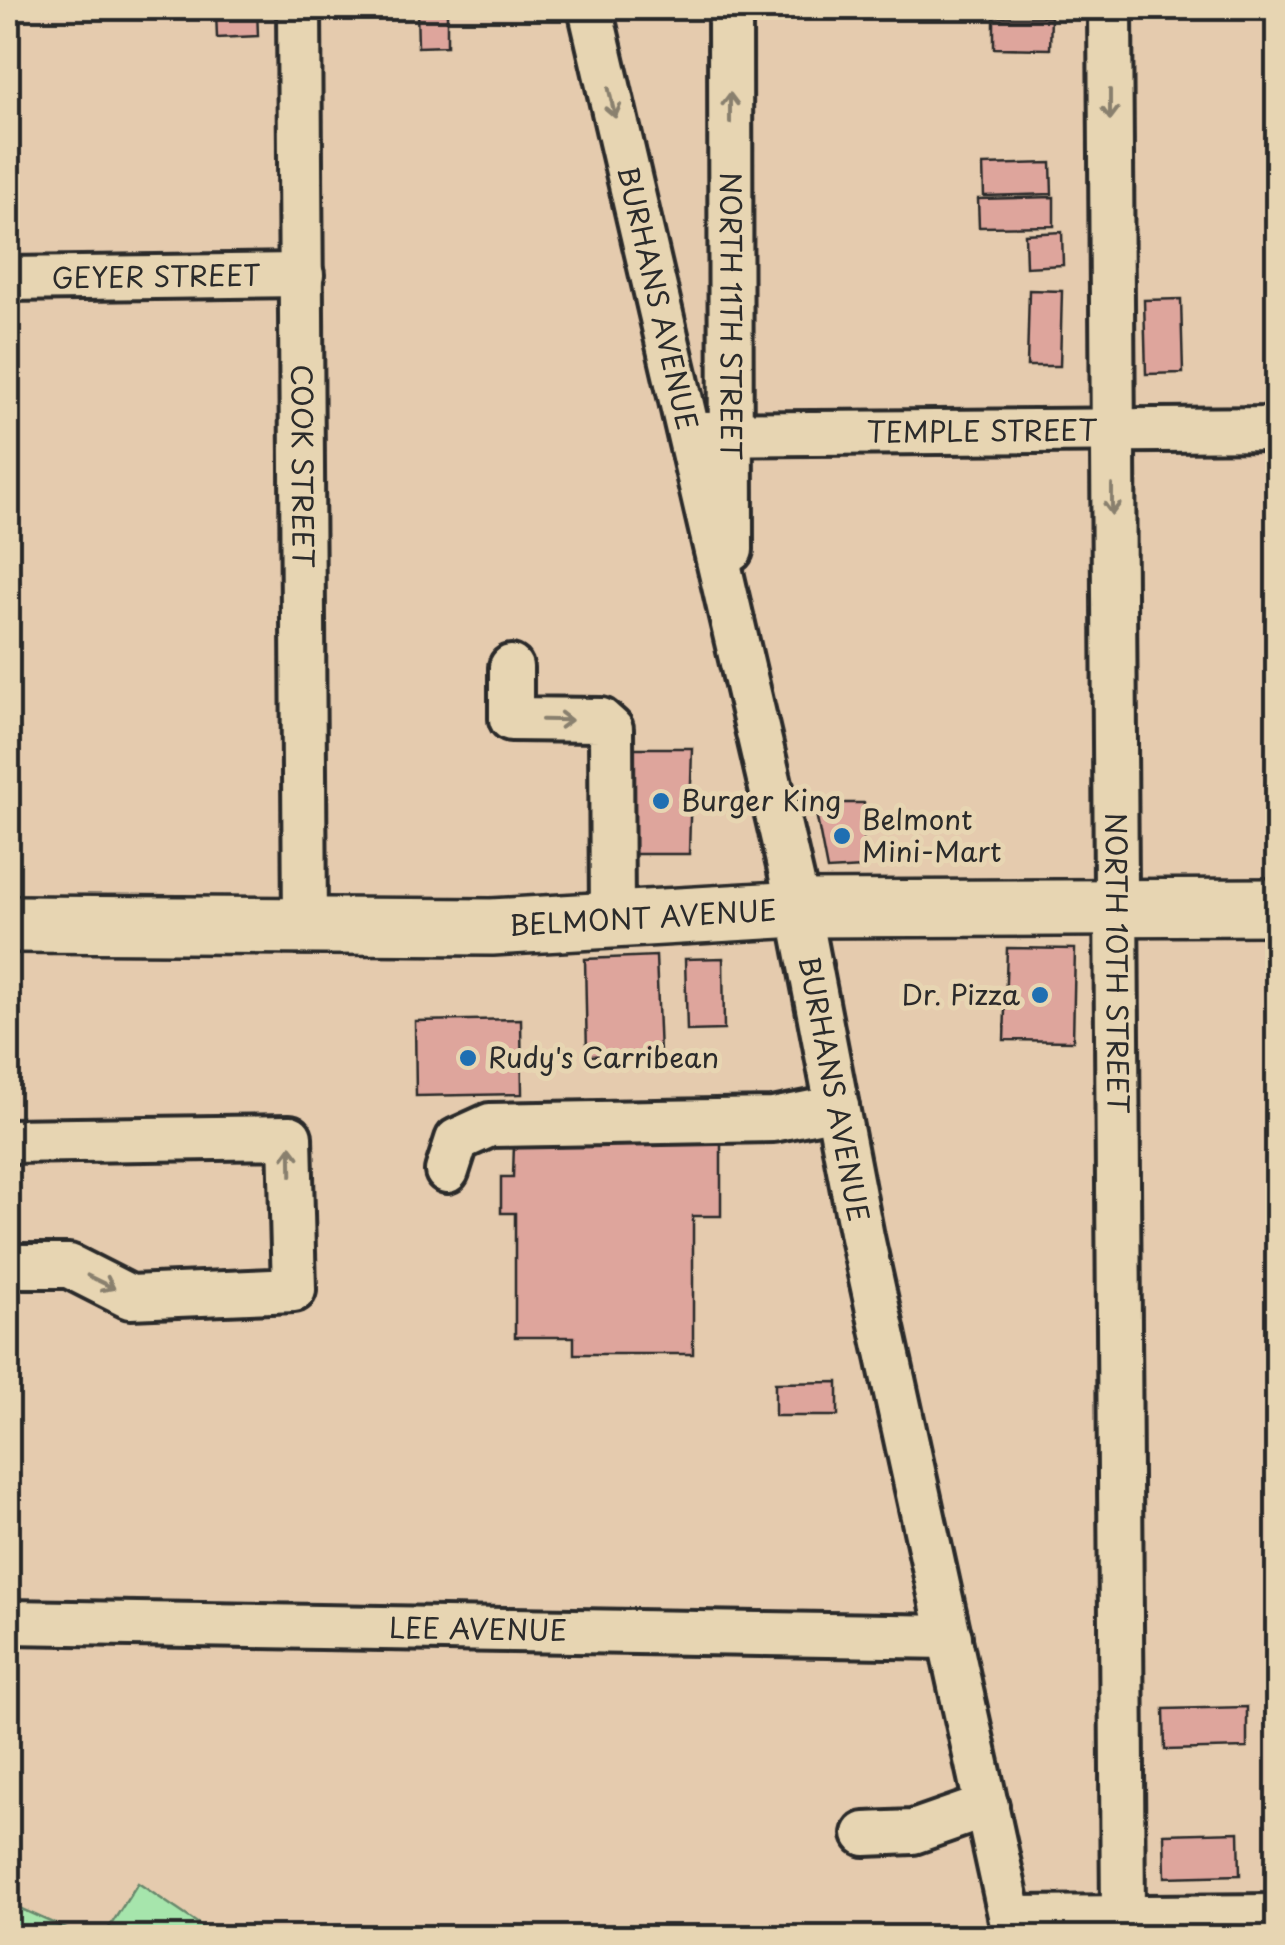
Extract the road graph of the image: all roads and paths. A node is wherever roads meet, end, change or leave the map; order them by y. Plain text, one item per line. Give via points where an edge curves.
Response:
1 (299, 8) edge
2 (590, 8) edge
3 (730, 8) edge
4 (1110, 8) edge
5 (302, 275) junction
6 (8, 279) edge
7 (1278, 428) edge
8 (1111, 430) junction
9 (686, 434) junction
10 (731, 434) junction
11 (731, 626) junction
12 (511, 667) dead end
13 (1278, 907) edge
14 (1113, 908) junction
15 (798, 909) junction
16 (612, 919) junction
17 (8, 924) edge
18 (304, 926) junction
19 (837, 1107) junction
20 (8, 1141) edge
21 (447, 1171) dead end
22 (8, 1266) edge
23 (8, 1622) edge
24 (950, 1637) junction
25 (987, 1806) junction
26 (865, 1834) dead end
27 (1278, 1916) edge
28 (1123, 1917) junction
29 (1013, 1928) edge

1 - 5 street, COOK STREET
2 -> 9 street, BURHANS AVENUE
10 -> 3 street, NORTH 11TH STREET
4 -> 8 street, NORTH 10TH STREET
5 - 6 street, GEYER STREET
5 - 18 street, COOK STREET
7 - 8 street, TEMPLE STREET
8 - 10 street, TEMPLE STREET
8 -> 14 street, NORTH 10TH STREET
9 - 10 street, TEMPLE STREET
9 - 11 street, BURHANS AVENUE
10 - 11 street, NORTH 11TH STREET
11 - 15 street, BURHANS AVENUE
12 -> 16 street via 511,719 601,720 611,729
13 - 14 main road, BELMONT AVENUE
14 - 15 main road, BELMONT AVENUE
14 - 28 street, NORTH 10TH STREET
15 - 16 main road, BELMONT AVENUE
15 - 19 street, BURHANS AVENUE
16 - 18 main road, BELMONT AVENUE via 492,927
17 - 18 main road, BELMONT AVENUE
19 - 21 street via 773,1120 490,1125 456,1140
19 - 24 street, BURHANS AVENUE
22 -> 20 street via 69,1266 130,1297 294,1290 290,1137
23 - 24 street, LEE AVENUE
24 - 25 street, BURHANS AVENUE
25 - 26 street via 913,1832
25 - 29 street, BURHANS AVENUE
27 - 28 street
28 - 29 street

